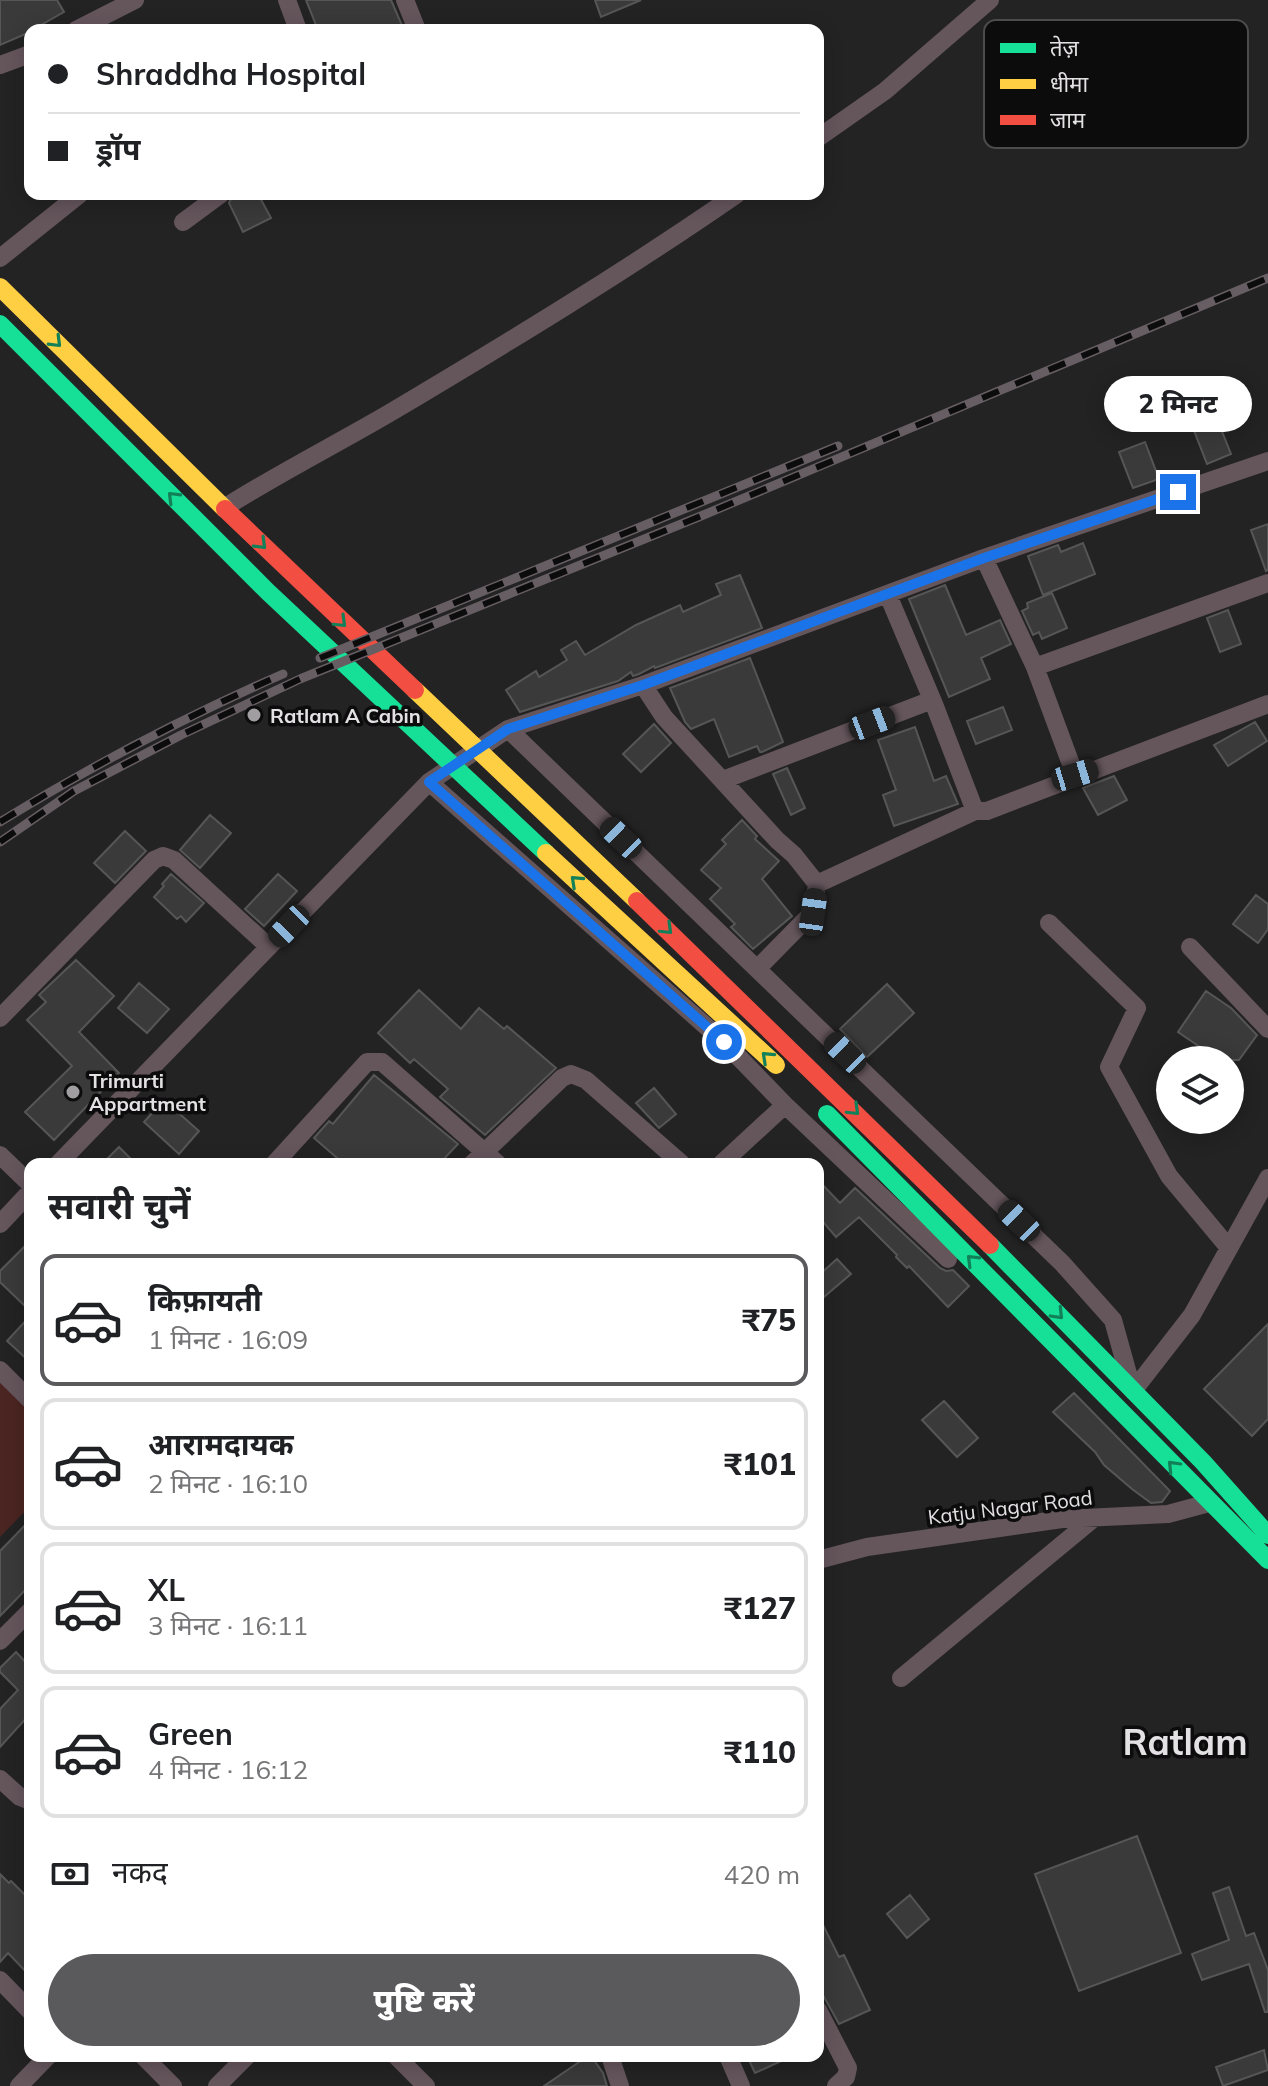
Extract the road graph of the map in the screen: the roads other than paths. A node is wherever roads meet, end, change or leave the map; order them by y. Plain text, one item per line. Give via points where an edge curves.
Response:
1 (135, 0) edge
2 (287, 0) edge
3 (405, 0) edge
4 (990, 0) edge
5 (88, 24) edge
6 (296, 24) edge
7 (415, 24) edge
8 (24, 56) edge
9 (0, 65) edge
10 (824, 134) edge
11 (72, 200) edge
12 (213, 200) edge
13 (728, 200) edge
14 (183, 222) dead end
15 (0, 258) edge
16 (0, 287) edge
17 (0, 324) edge
18 (1268, 461) edge
19 (224, 508) junction
20 (984, 558) junction
21 (1268, 583) edge
22 (888, 595) junction
23 (1035, 667) junction
24 (643, 685) junction
25 (932, 700) junction
26 (1268, 704) edge
27 (508, 729) junction
28 (1075, 775) junction
29 (723, 780) junction
30 (429, 782) junction
31 (975, 811) junction
32 (817, 884) junction
33 (1049, 923) dead end
34 (269, 947) junction
35 (1190, 947) dead end
36 (758, 968) junction
37 (0, 1018) edge
38 (1268, 1029) edge
39 (789, 1076) dead end
40 (812, 1098) dead end
41 (785, 1105) junction
42 (0, 1155) edge
43 (64, 1158) edge
44 (279, 1158) edge
45 (483, 1158) edge
46 (487, 1158) edge
47 (675, 1158) edge
48 (728, 1158) edge
49 (24, 1178) edge
50 (1268, 1178) edge
51 (24, 1198) edge
52 (0, 1224) edge
53 (1229, 1248) junction
54 (0, 1370) edge
55 (1133, 1391) junction
56 (24, 1394) edge
57 (1112, 1404) junction
58 (1209, 1503) junction
59 (1094, 1518) junction
60 (1268, 1535) edge
61 (824, 1558) edge
62 (1268, 1560) edge
63 (24, 1617) edge
64 (0, 1641) edge
65 (901, 1678) dead end
66 (0, 1779) edge
67 (24, 1799) edge
68 (0, 1980) edge
69 (24, 2005) edge
70 (824, 2022) edge
71 (42, 2062) edge
72 (149, 2062) edge
73 (241, 2062) edge
74 (402, 2062) edge
75 (612, 2062) edge
76 (731, 2062) edge
77 (19, 2086) edge
78 (173, 2086) edge
79 (217, 2086) edge
80 (426, 2086) edge
81 (620, 2086) edge
82 (741, 2086) edge
83 (836, 2086) edge

1 - 5 street
2 - 6 street
3 - 7 street
4 - 10 street via 885,91
8 - 9 street
11 - 15 street
12 - 14 street
13 - 19 street via 405,404
16 -> 19 highway
39 -> 17 highway via 268,592
18 - 20 street
19 -> 55 highway via 931,1185
20 - 22 street
20 - 23 street
21 - 23 street
22 - 24 street
22 - 25 street
23 - 28 street
24 - 27 street
24 - 29 street via 664,717
25 - 29 street
25 - 31 street
26 - 28 street
27 - 30 street
27 - 36 street
28 - 31 street via 987,811
29 - 32 street
30 - 34 street
30 - 41 street via 724,1042
31 - 32 street
32 - 36 street via 813,912
33 - 53 street via 1137,1008 1109,1067 1169,1176
34 - 37 street via 174,860 163,856
34 - 43 street
35 - 38 street
36 - 55 street via 1062,1263 1113,1320
57 -> 40 highway
41 - 48 street
41 - 57 street via 1045,1350
42 - 49 street
44 - 45 street via 374,1060
46 - 47 street via 571,1074 586,1080
50 - 53 street
51 - 52 street
53 - 55 street via 1192,1315
54 - 56 street
55 - 60 highway
58 -> 57 highway
58 - 59 street, Katju Nagar Road via 1168,1514
58 - 62 highway
59 - 61 street, Katju Nagar Road via 867,1547
59 - 65 street
63 - 64 street
66 - 67 street
68 - 69 street
70 - 83 street via 848,2068
71 - 77 street
72 - 78 street
73 - 79 street
74 - 80 street
75 - 81 street
76 - 82 street

